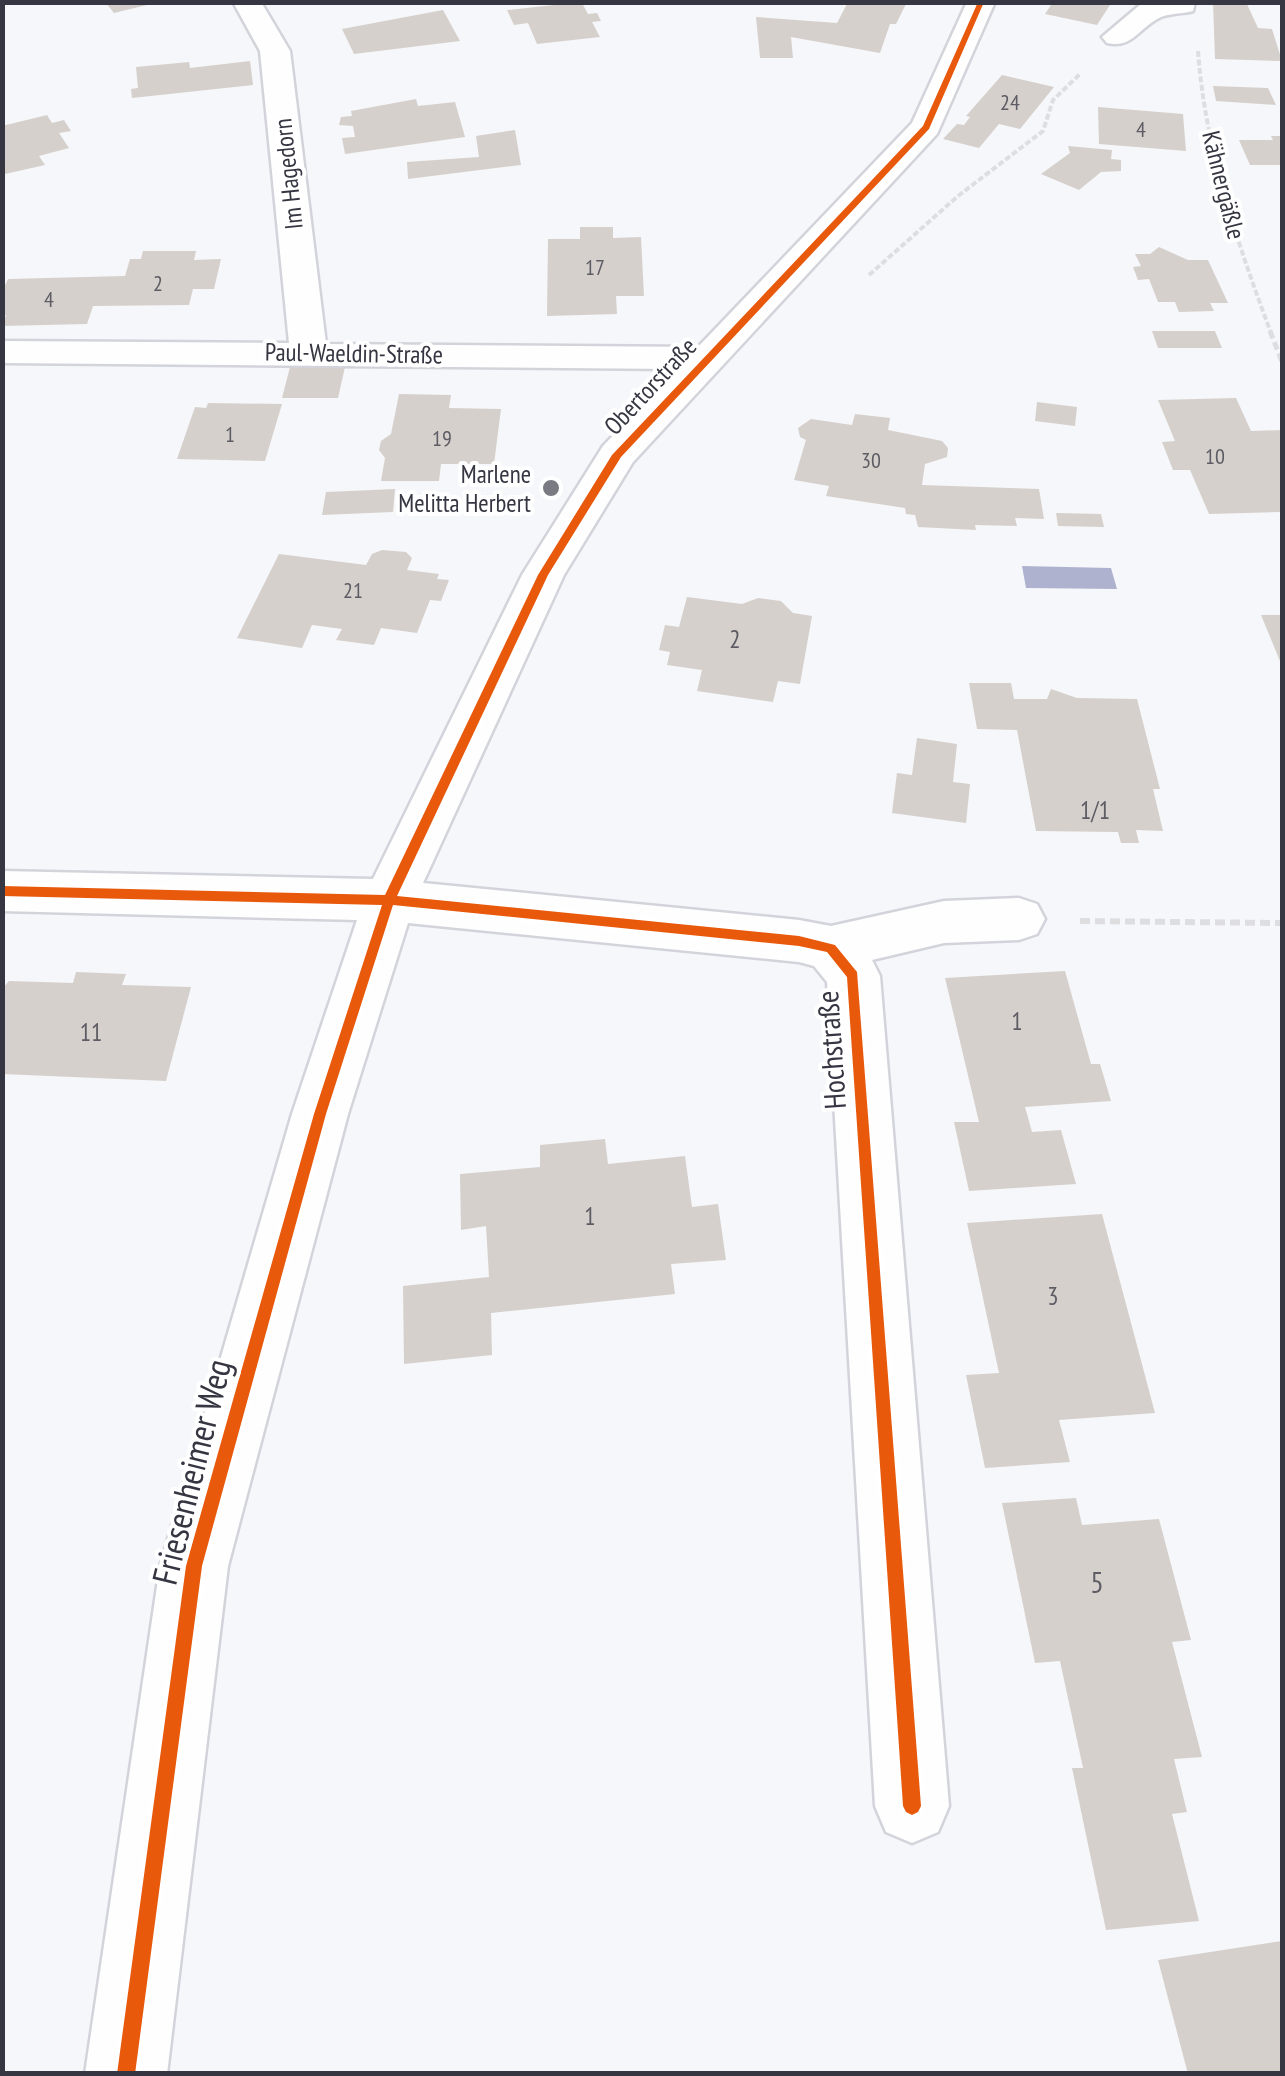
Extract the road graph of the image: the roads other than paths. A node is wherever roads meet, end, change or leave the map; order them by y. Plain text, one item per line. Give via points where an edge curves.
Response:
1 (247, 2) edge
2 (981, 2) edge
3 (1187, 13) edge
4 (1118, 38) road end
5 (2, 352) edge
6 (308, 352) junction
7 (706, 358) junction
8 (16, 900) edge
9 (389, 900) junction
10 (1019, 919) dead end
11 (830, 948) junction
12 (912, 1806) dead end
13 (126, 2074) edge

1 - 6 street, Im Hagedorn via 274,52
2 - 7 street, Obertorstraße via 926,127
3 - 4 street via 1151,10
5 - 6 street, Paul-Waeldin-Straße
6 - 7 street, Paul-Waeldin-Straße
7 - 9 street, Obertorstraße via 617,455 544,575
8 - 9 street, Hochstraße
9 - 11 street, Hochstraße
9 - 13 street, Friesenheimer Weg via 320,1114 194,1566
10 - 11 street, Hochstraße via 944,922
11 - 12 street, Hochstraße via 853,976

